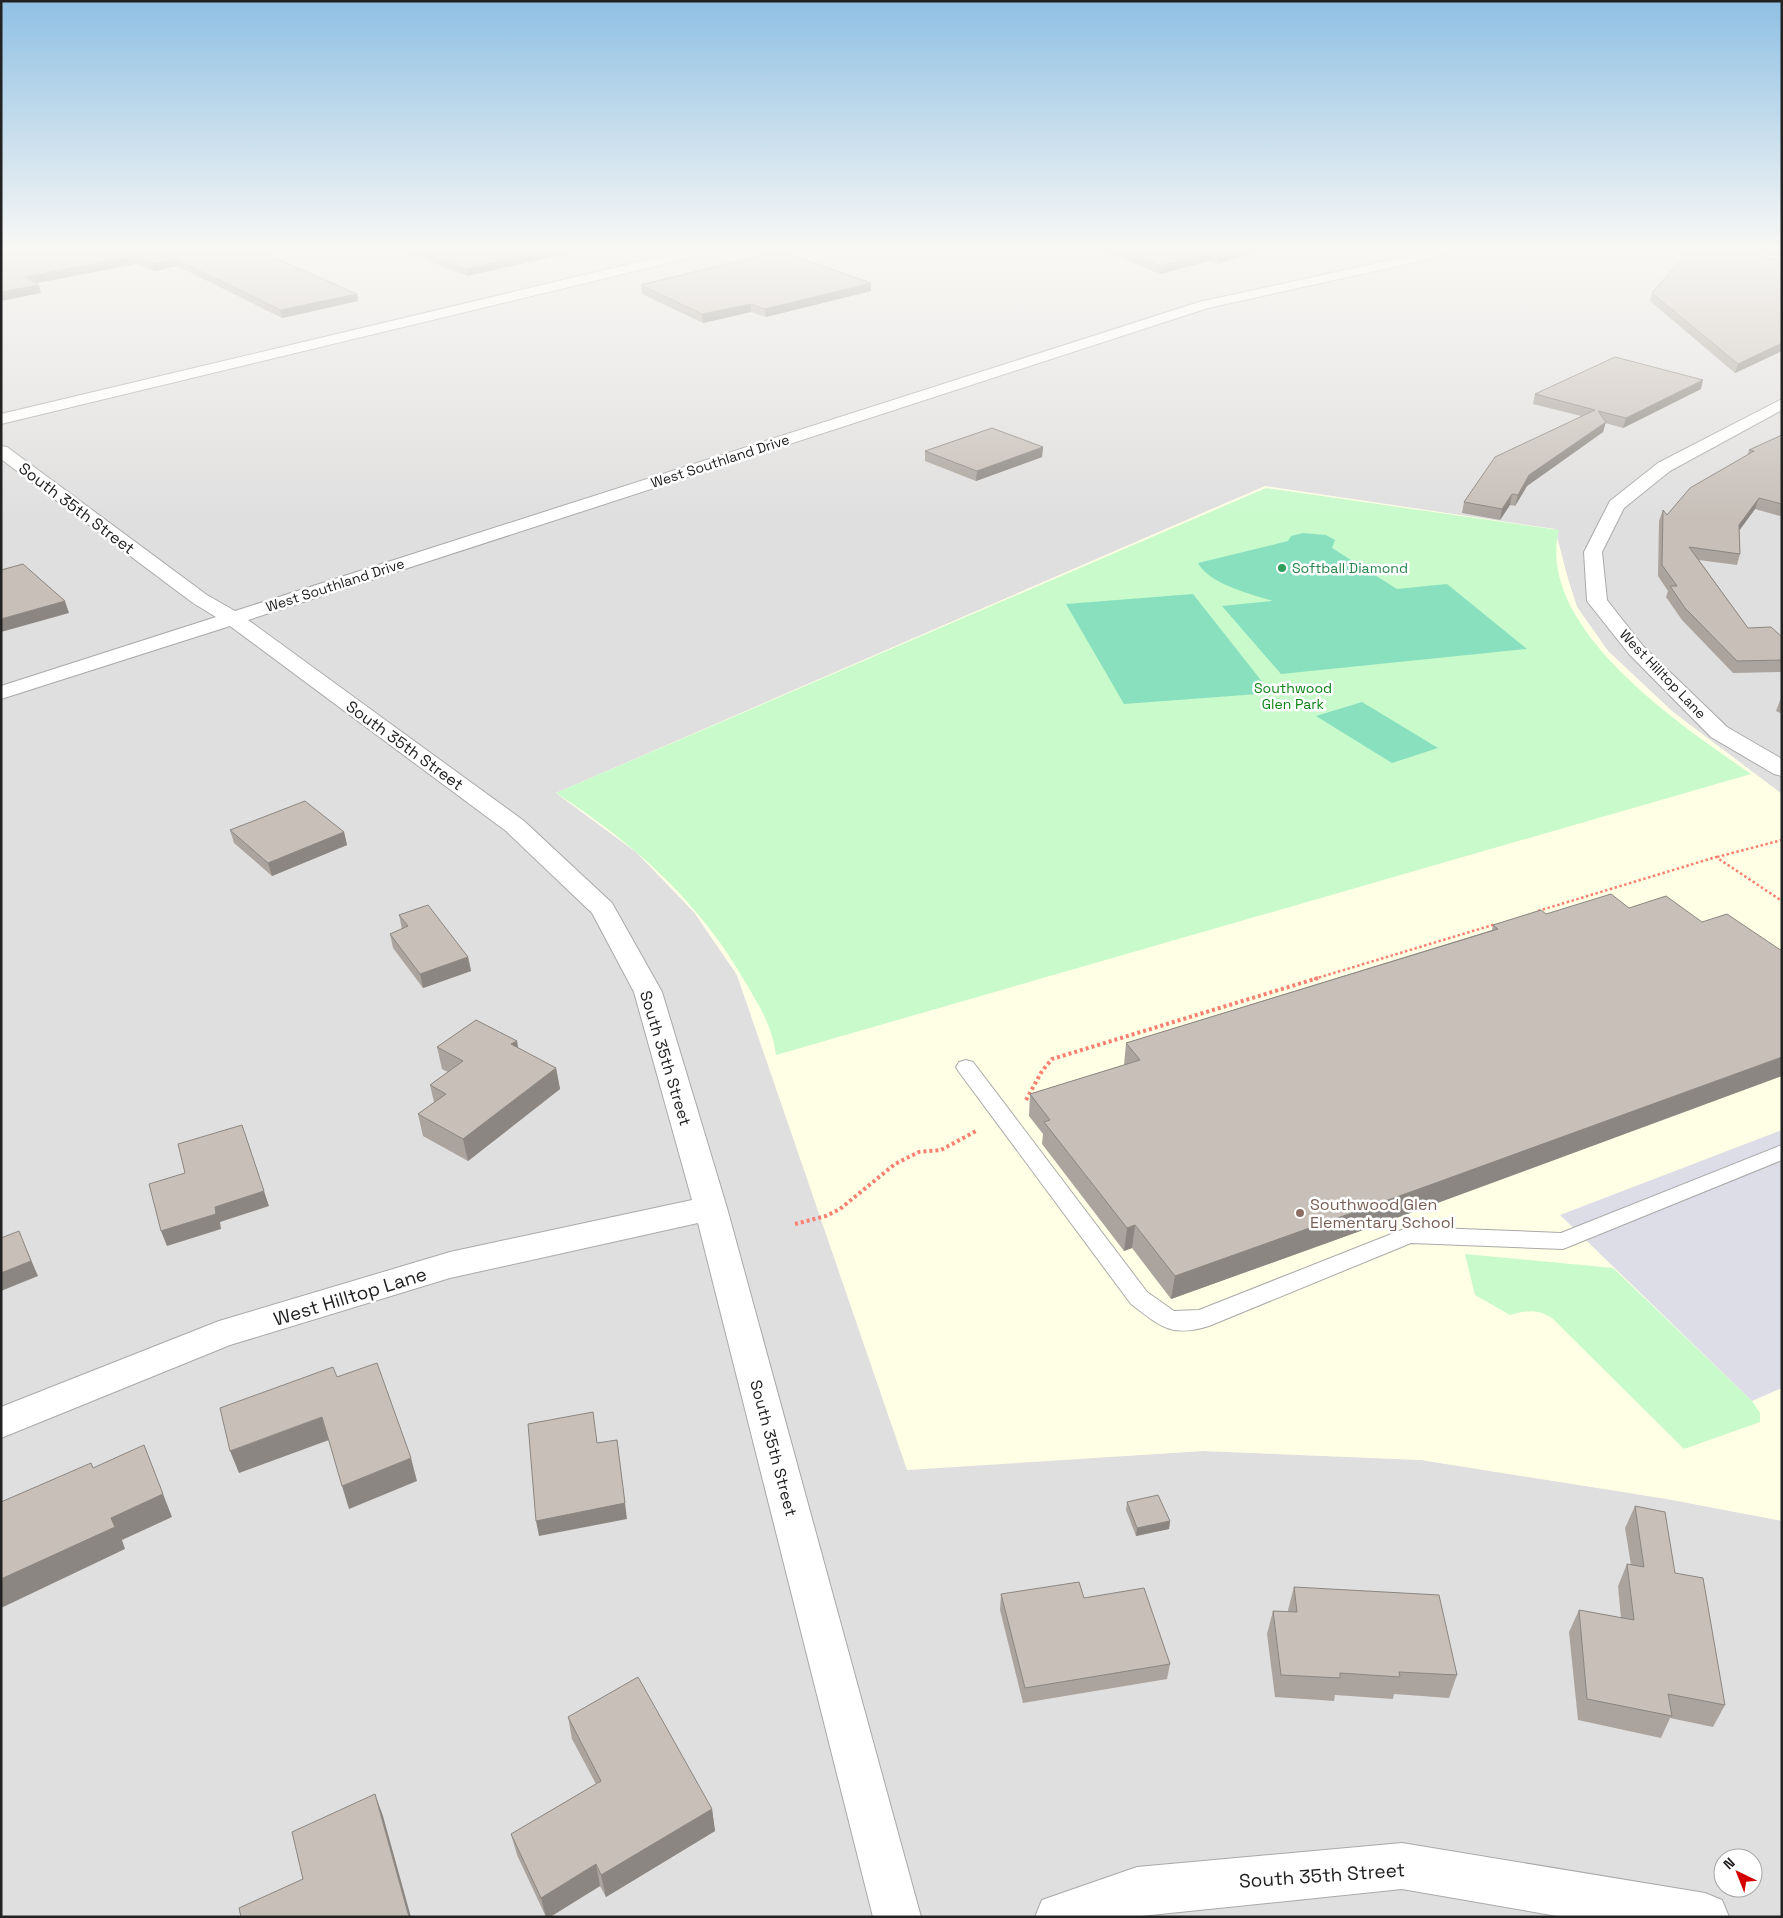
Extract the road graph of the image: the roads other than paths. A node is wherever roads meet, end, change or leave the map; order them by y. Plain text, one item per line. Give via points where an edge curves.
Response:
1 (337, 339) edge
2 (1100, 339) edge
3 (1782, 404) edge
4 (1, 419) edge
5 (1, 451) edge
6 (233, 618) junction
7 (1, 693) edge
8 (1782, 769) edge
9 (966, 1067) dead end
10 (1782, 1152) edge
11 (711, 1208) junction
12 (1, 1423) edge
13 (897, 1917) edge
14 (1059, 1917) edge
15 (1705, 1917) edge

1 - 4 street
2 - 6 street, West Southland Drive
3 - 8 street, West Hilltop Lane via 1664,466 1616,505 1593,552 1597,601 1636,650 1719,732
5 - 6 street, South 35th Street via 200,599
6 - 7 street, West Southland Drive
6 - 11 street, South 35th Street via 515,826 603,909 648,992
9 - 10 lane via 1139,1298 1170,1320 1201,1319 1410,1235 1563,1241
11 - 12 street, West Hilltop Lane via 450,1265 219,1335
11 - 13 street, South 35th Street
14 - 15 street, South 35th Street via 1137,1891 1402,1866

